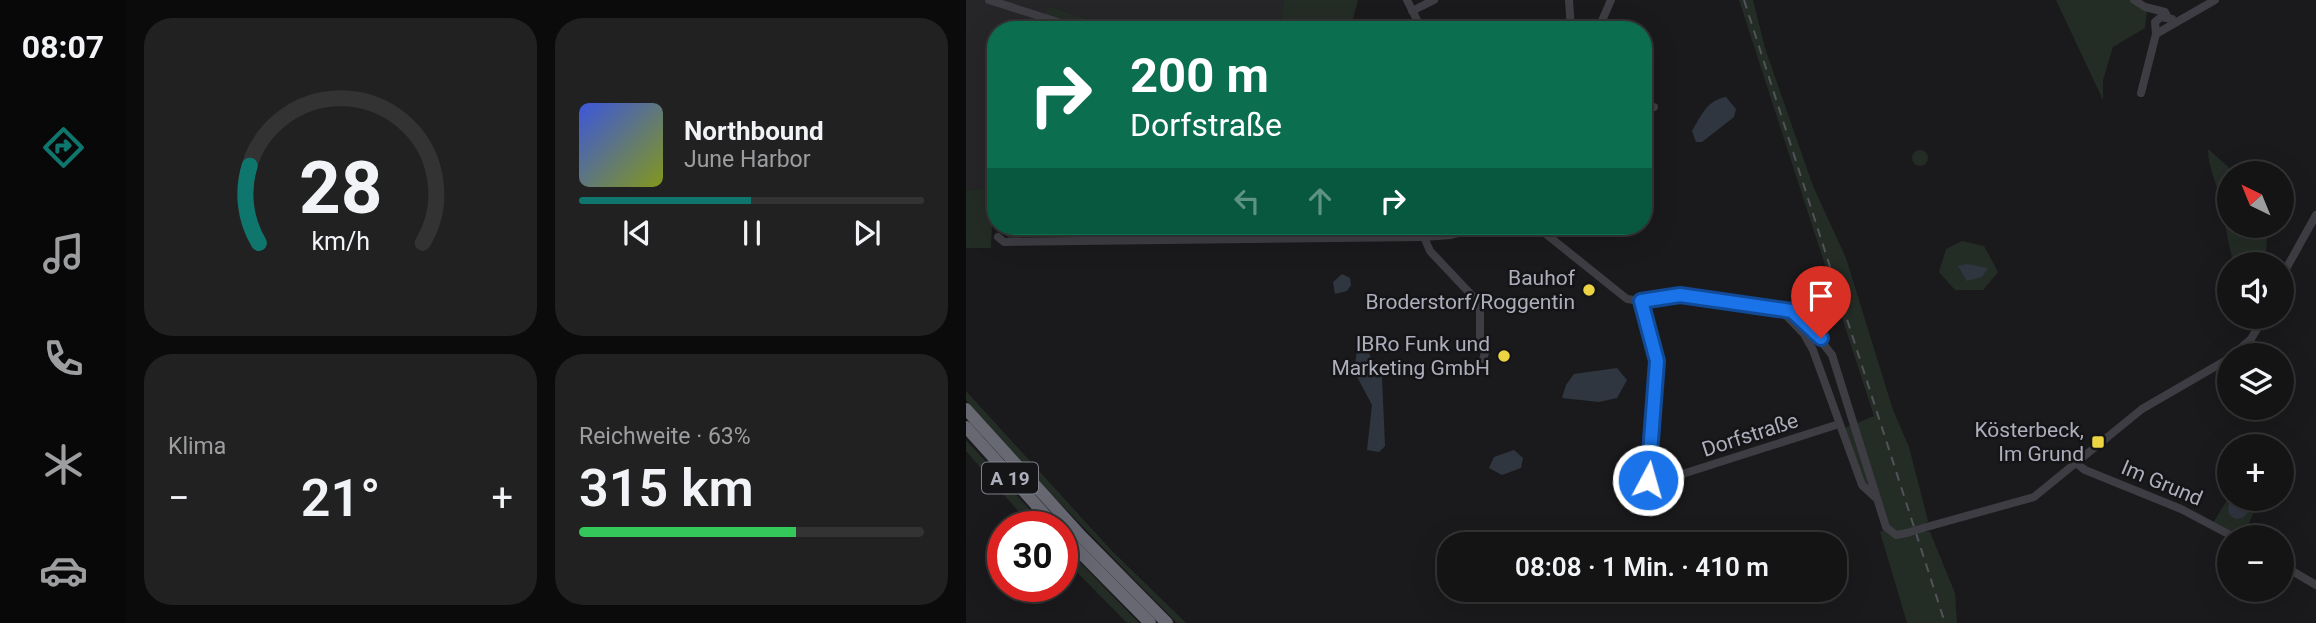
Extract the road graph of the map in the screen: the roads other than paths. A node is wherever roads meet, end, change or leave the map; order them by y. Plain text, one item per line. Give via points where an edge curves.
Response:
1 (989, 0) edge
2 (1407, 0) edge
3 (1434, 0) edge
4 (1569, 0) edge
5 (1611, 0) edge
6 (2134, 0) edge
7 (2215, 0) edge
8 (2199, 4) edge
9 (1412, 11) junction
10 (2168, 18) junction
11 (1055, 21) edge
12 (1417, 21) edge
13 (1570, 21) edge
14 (1602, 21) edge
15 (2178, 21) junction
16 (2156, 34) junction
17 (2141, 93) dead end
18 (2316, 215) edge
19 (1451, 235) edge
20 (1547, 235) edge
21 (999, 237) dead end
22 (1424, 237) junction
23 (2294, 254) edge
24 (1641, 301) junction
25 (1779, 308) junction
26 (2257, 329) edge
27 (2247, 343) edge
28 (1483, 359) dead end
29 (2217, 365) edge
30 (966, 409) edge
31 (1839, 424) junction
32 (966, 427) edge
33 (2076, 463) junction
34 (1876, 499) junction
35 (1042, 511) edge
36 (2217, 528) edge
37 (1078, 550) edge
38 (2294, 572) edge
39 (2316, 584) edge
40 (1150, 623) edge
41 (1167, 623) edge

1 - 11 street
2 - 9 street
3 - 9 street
4 - 13 street
5 - 14 street
6 - 10 street via 2165,12
7 - 8 street
8 - 15 street
9 - 12 street
10 - 15 street
10 - 16 street via 2155,22
15 - 16 street
16 - 17 street
18 - 23 street
19 - 22 street
20 - 24 street via 1619,295
21 - 22 street via 1004,242
22 - 28 street via 1430,251 1480,304
24 - 25 street via 1680,295
24 - 31 street, Dorfstraße via 1657,361 1651,484
25 - 31 street via 1813,350
25 - 34 street via 1803,318 1832,355
26 - 27 street
29 - 33 street via 2141,409
30 - 41 highway, A 19
31 - 34 street via 1862,485
32 - 35 highway, A 19
33 - 34 street, bridge via 2034,497 1896,535 1886,527
33 - 36 street, Im Grund
37 - 40 highway
38 - 39 street

